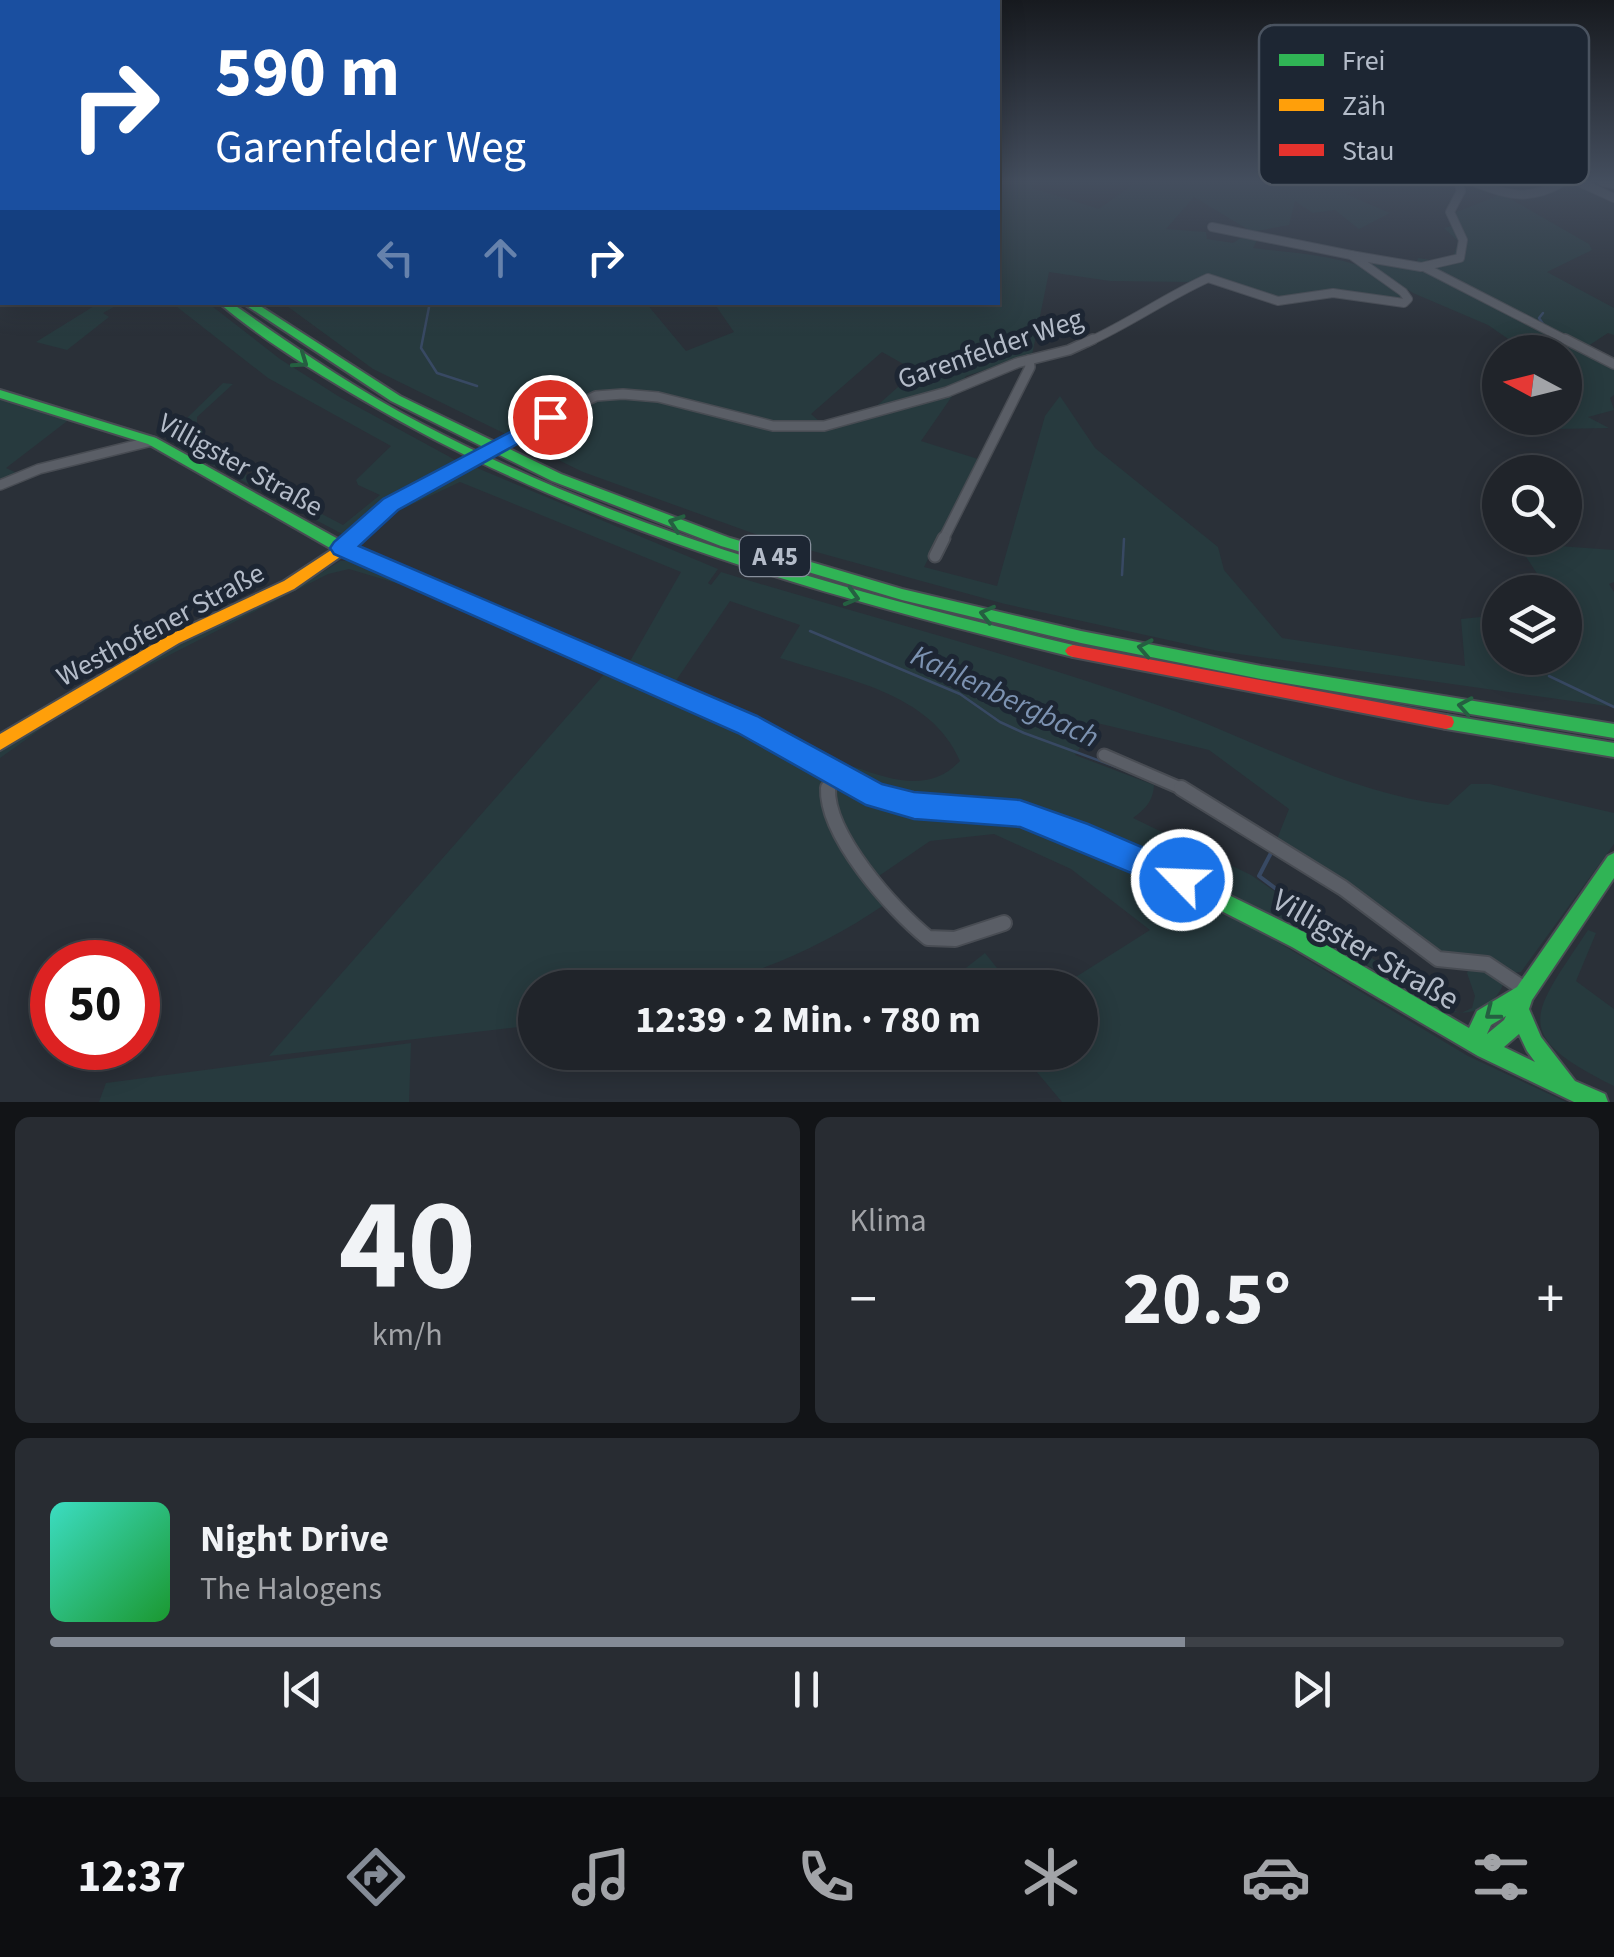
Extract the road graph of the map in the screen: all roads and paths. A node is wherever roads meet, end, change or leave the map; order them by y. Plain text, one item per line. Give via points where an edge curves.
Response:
1 (1244, 233) edge
2 (1460, 233) edge
3 (1333, 242) dead end
4 (1340, 253) junction
5 (1351, 256) junction
6 (1423, 267) junction
7 (227, 305) edge
8 (250, 305) edge
9 (1029, 360) junction
10 (1614, 364) edge
11 (0, 394) edge
12 (152, 441) junction
13 (0, 485) edge
14 (342, 548) junction
15 (936, 556) dead end
16 (1614, 731) edge
17 (0, 743) edge
18 (1614, 750) edge
19 (1104, 755) dead end
20 (833, 772) junction
21 (1614, 862) edge
22 (1004, 923) dead end
23 (1525, 992) junction
24 (1520, 1012) junction
25 (1479, 1046) junction
26 (1571, 1090) junction
27 (1597, 1102) edge

1 - 4 street
2 - 6 street via 1463,255 1451,264
3 - 4 street
4 - 5 street
5 - 6 street
5 - 9 street, Garenfelder Weg via 1404,291 1407,302 1333,293 1278,301 1205,279 1069,350
6 - 10 street
7 -> 18 main road, A 45 via 312,368 482,462 751,566 1065,650
16 -> 8 main road, A 45 via 1082,636 774,556 606,498 479,442 348,374
9 - 14 street, Garenfelder Weg, bridge via 946,392 824,426 784,428 633,394 596,396 391,504
9 - 15 street
11 - 12 main road, Villigster Straße
12 - 13 street
12 - 14 main road, Villigster Straße
14 - 17 main road, Westhofener Straße via 289,585 174,638
14 - 20 main road, Villigster Straße via 703,704
19 - 23 street via 1169,780 1343,888 1438,959 1487,964
20 - 22 street via 828,790 834,823 893,903 929,939
20 - 25 main road, Villigster Straße via 896,802 1000,810 1078,834 1218,896
21 - 23 main road
23 - 24 main road
23 -> 25 main road via 1478,1023
24 - 25 main road via 1498,1044
24 - 26 main road via 1534,1044
25 - 26 main road, Villigster Straße
26 - 27 main road, Villigster Straße

